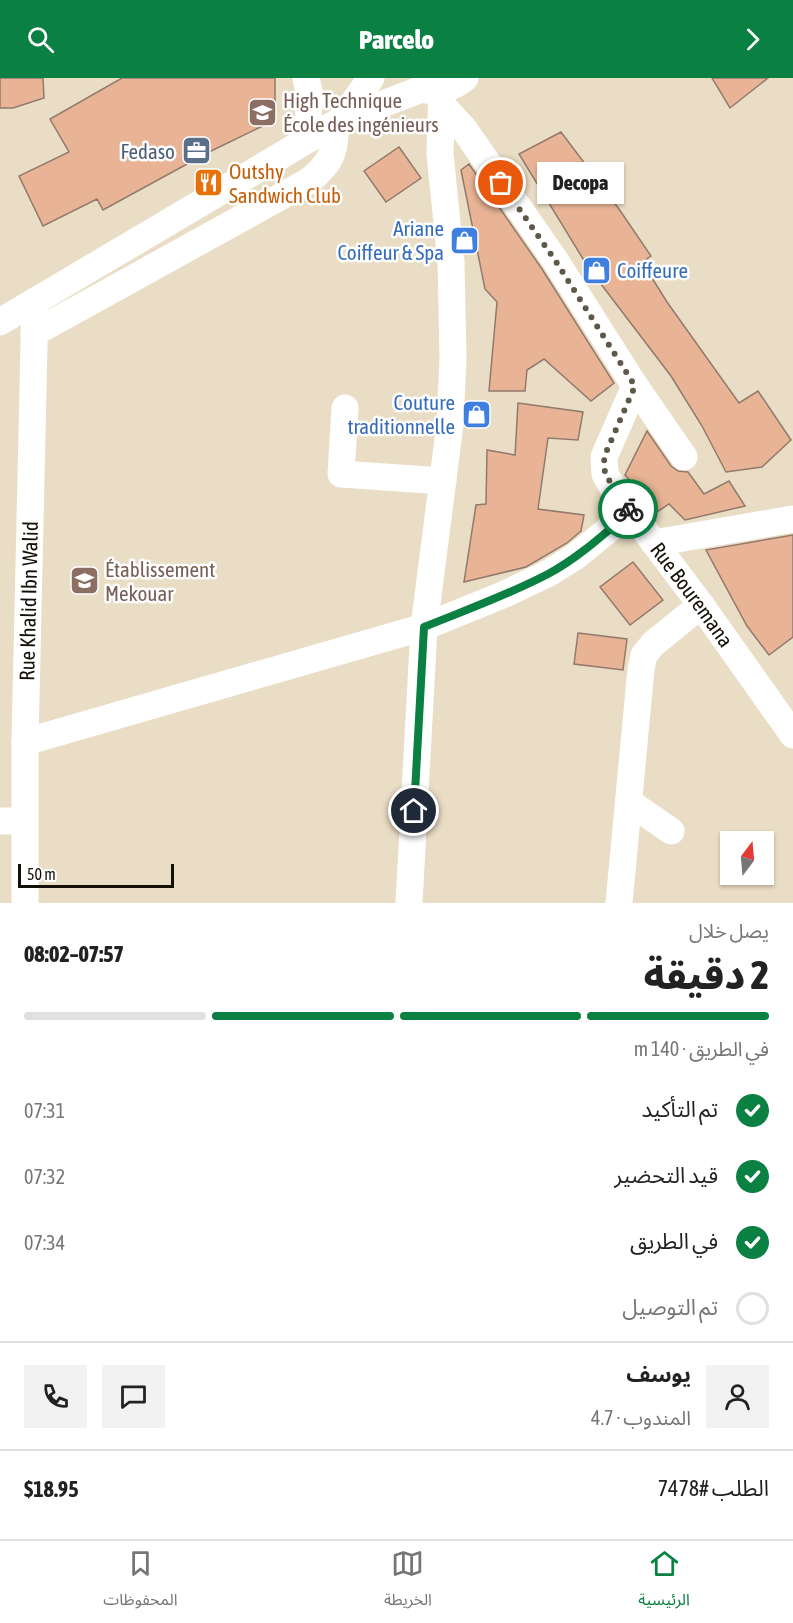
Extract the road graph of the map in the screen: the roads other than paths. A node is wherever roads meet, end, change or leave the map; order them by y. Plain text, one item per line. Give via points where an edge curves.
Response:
1 (306, 78) edge
2 (372, 78) edge
3 (434, 88) edge
4 (338, 122) junction
5 (306, 140) junction
6 (35, 301) junction
7 (0, 322) edge
8 (34, 333) junction
9 (635, 386) junction
10 (345, 408) dead end
11 (684, 457) dead end
12 (443, 482) junction
13 (630, 512) junction
14 (793, 519) edge
15 (654, 543) junction
16 (701, 605) junction
17 (424, 627) junction
18 (793, 735) edge
19 (26, 742) junction
20 (629, 802) junction
21 (12, 821) edge
22 (671, 831) dead end
23 (25, 903) edge
24 (409, 903) edge
25 (619, 903) edge

1 - 5 street via 310,96
2 - 4 street
3 - 4 street
3 - 9 street via 555,260
3 - 12 street via 453,308 450,424
4 - 5 street
4 - 8 street via 331,158 309,181
5 - 6 street
6 - 7 street
6 - 8 street, Rue Khalid Ibn Walid
8 - 19 street, Rue Khalid Ibn Walid
9 - 11 street
9 - 13 street, Rue Bouremana via 604,457 605,474
10 - 12 street via 341,474
12 - 17 street
13 - 15 street, Rue Bouremana
13 - 17 street via 549,573
14 - 15 street
15 - 16 street, Rue Bouremana
16 - 18 street, Rue Bouremana
16 - 20 street via 644,656
17 - 19 street
17 - 24 street
19 - 21 street, Rue Khalid Ibn Walid
20 - 22 street
20 - 25 street
21 - 23 street, Rue Khalid Ibn Walid

